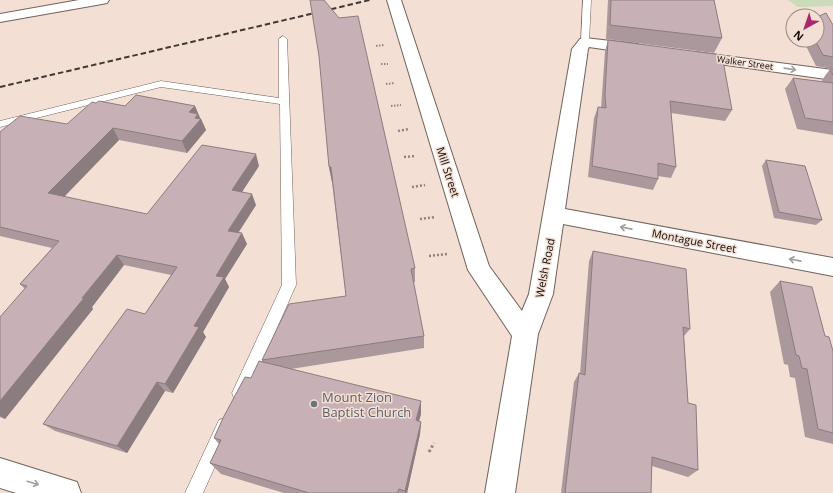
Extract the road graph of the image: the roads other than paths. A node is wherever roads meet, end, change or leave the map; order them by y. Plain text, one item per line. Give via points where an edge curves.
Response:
1 (102, 0) edge
2 (394, 0) edge
3 (587, 0) edge
4 (0, 18) edge
5 (283, 39) dead end
6 (585, 42) junction
7 (655, 52) edge
8 (678, 55) edge
9 (833, 75) edge
10 (285, 102) junction
11 (0, 124) edge
12 (554, 215) junction
13 (833, 267) edge
14 (525, 334) junction
15 (0, 473) edge
16 (66, 493) edge
17 (194, 493) edge
18 (500, 493) edge

1 - 4 street
2 - 14 street, Mill Street via 479,270
3 - 6 lane
5 - 10 lane
6 - 7 street
6 - 12 street, Welsh Road via 580,49
8 -> 9 street, Walker Street
10 - 11 lane via 161,84
10 - 17 lane via 290,285
13 -> 12 street, Montague Street
12 - 14 street, Welsh Road via 541,294
14 - 18 street, Welsh Road
15 -> 16 street

